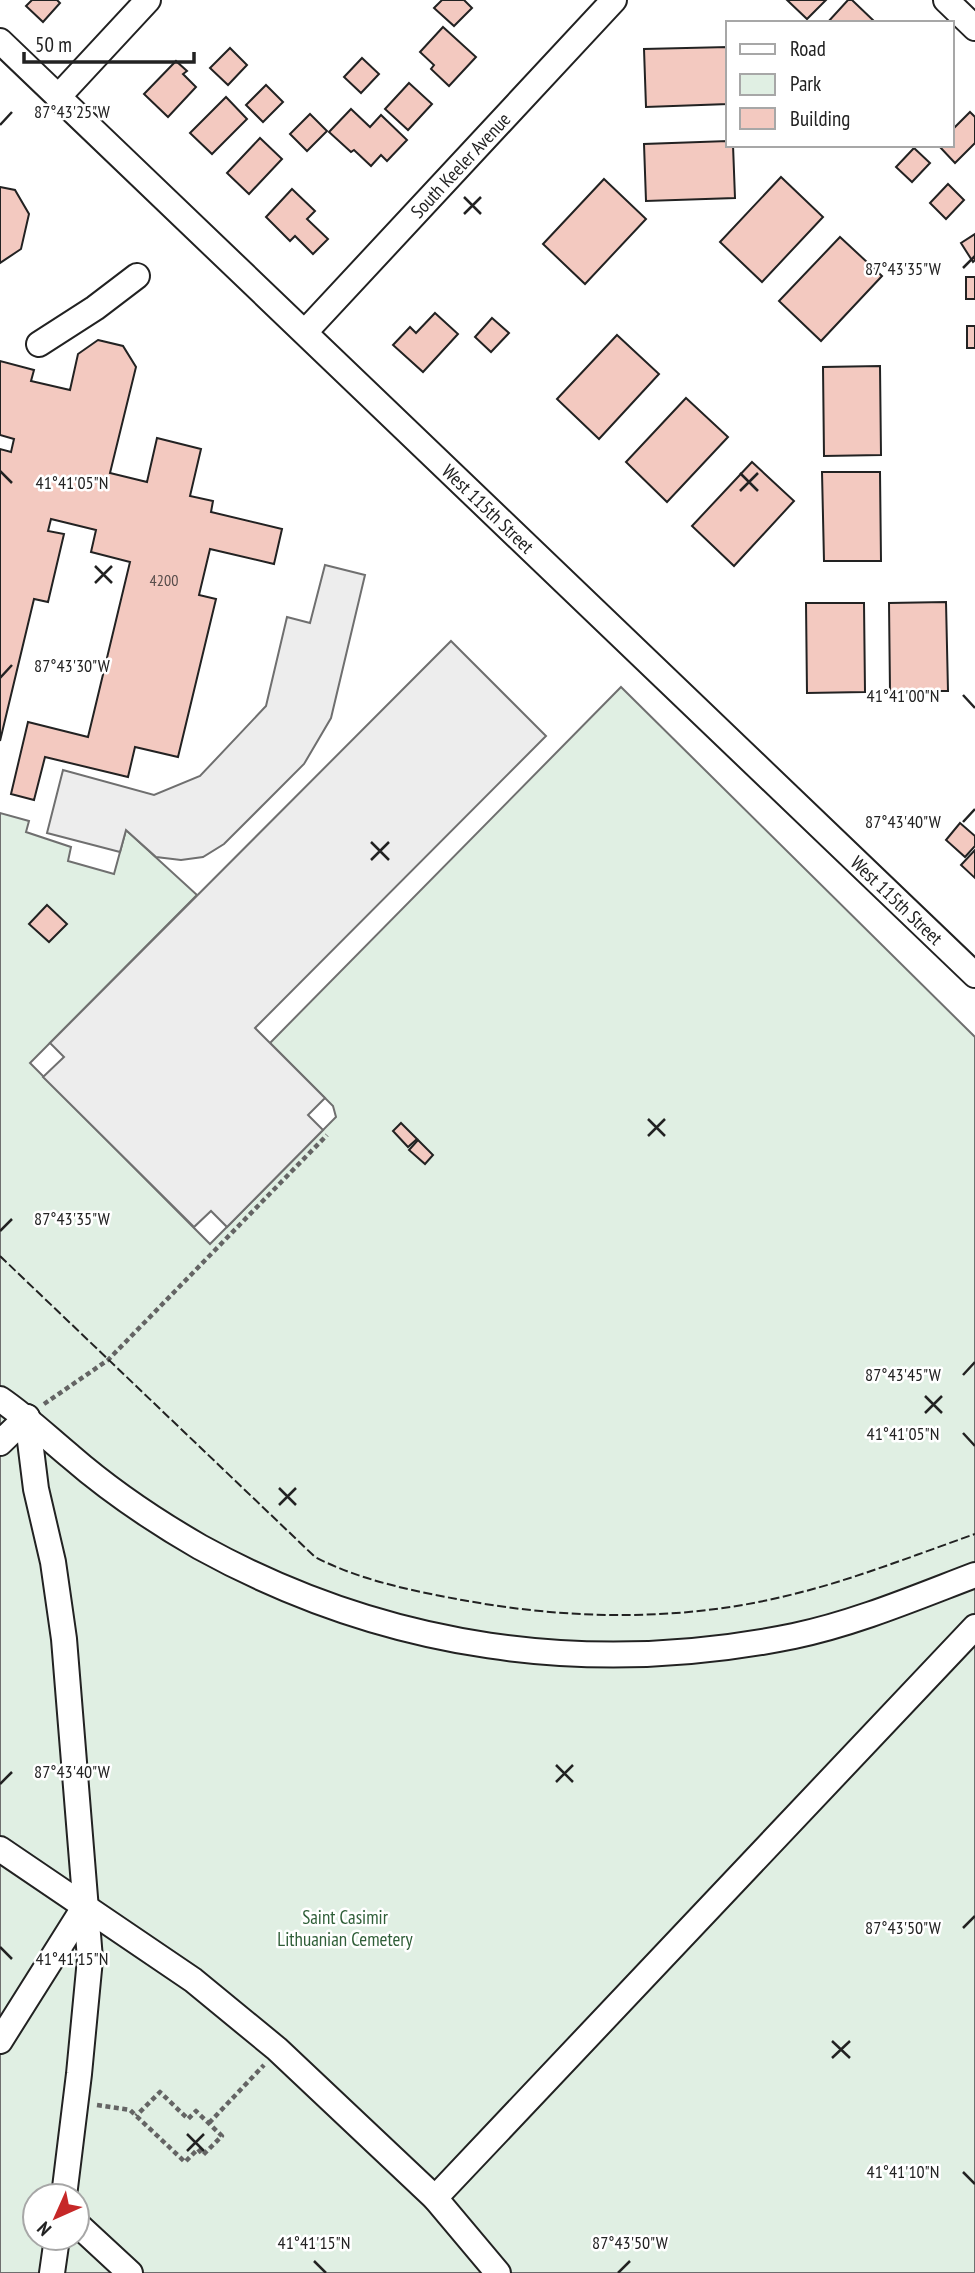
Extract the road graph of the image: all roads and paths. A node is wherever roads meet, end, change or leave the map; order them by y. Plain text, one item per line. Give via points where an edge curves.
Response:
1 (148, 0) edge
2 (614, 0) edge
3 (946, 0) edge
4 (975, 28) edge
5 (0, 41) edge
6 (58, 96) junction
7 (137, 276) dead end
8 (305, 332) junction
9 (39, 344) dead end
10 (975, 975) edge
11 (327, 1135) dead end
12 (0, 1399) edge
13 (27, 1417) junction
14 (0, 1443) edge
15 (975, 1575) edge
16 (975, 1627) edge
17 (0, 1849) edge
18 (85, 1906) junction
19 (0, 2041) edge
20 (277, 2049) junction
21 (76, 2102) junction
22 (136, 2116) junction
23 (209, 2123) junction
24 (66, 2182) edge
25 (435, 2198) junction
26 (91, 2237) edge
27 (55, 2252) edge
28 (52, 2273) edge
29 (130, 2273) edge
30 (498, 2273) edge

1 - 6 street
2 - 8 street, South Keeler Avenue
3 - 4 street
5 - 6 street, West 115th Street
6 - 8 street, West 115th Street
7 - 9 street
8 - 10 street, West 115th Street
11 - 13 path via 108,1360
12 - 13 street
13 - 14 street
13 - 15 street via 127,1499 199,1546 277,1585 351,1614 433,1636 529,1652 623,1656 710,1650 796,1636
13 - 18 street via 64,1639
16 - 25 street
17 - 18 street
18 - 19 street
18 - 20 street via 193,1980
18 - 21 street via 90,1959
20 - 23 path
20 - 25 street
21 - 22 path via 130,2110
21 - 24 street
22 - 23 path via 160,2092 188,2119 196,2111
22 - 23 path via 185,2162 198,2149 203,2155 222,2136
25 - 30 street
26 - 29 street
27 - 28 street

